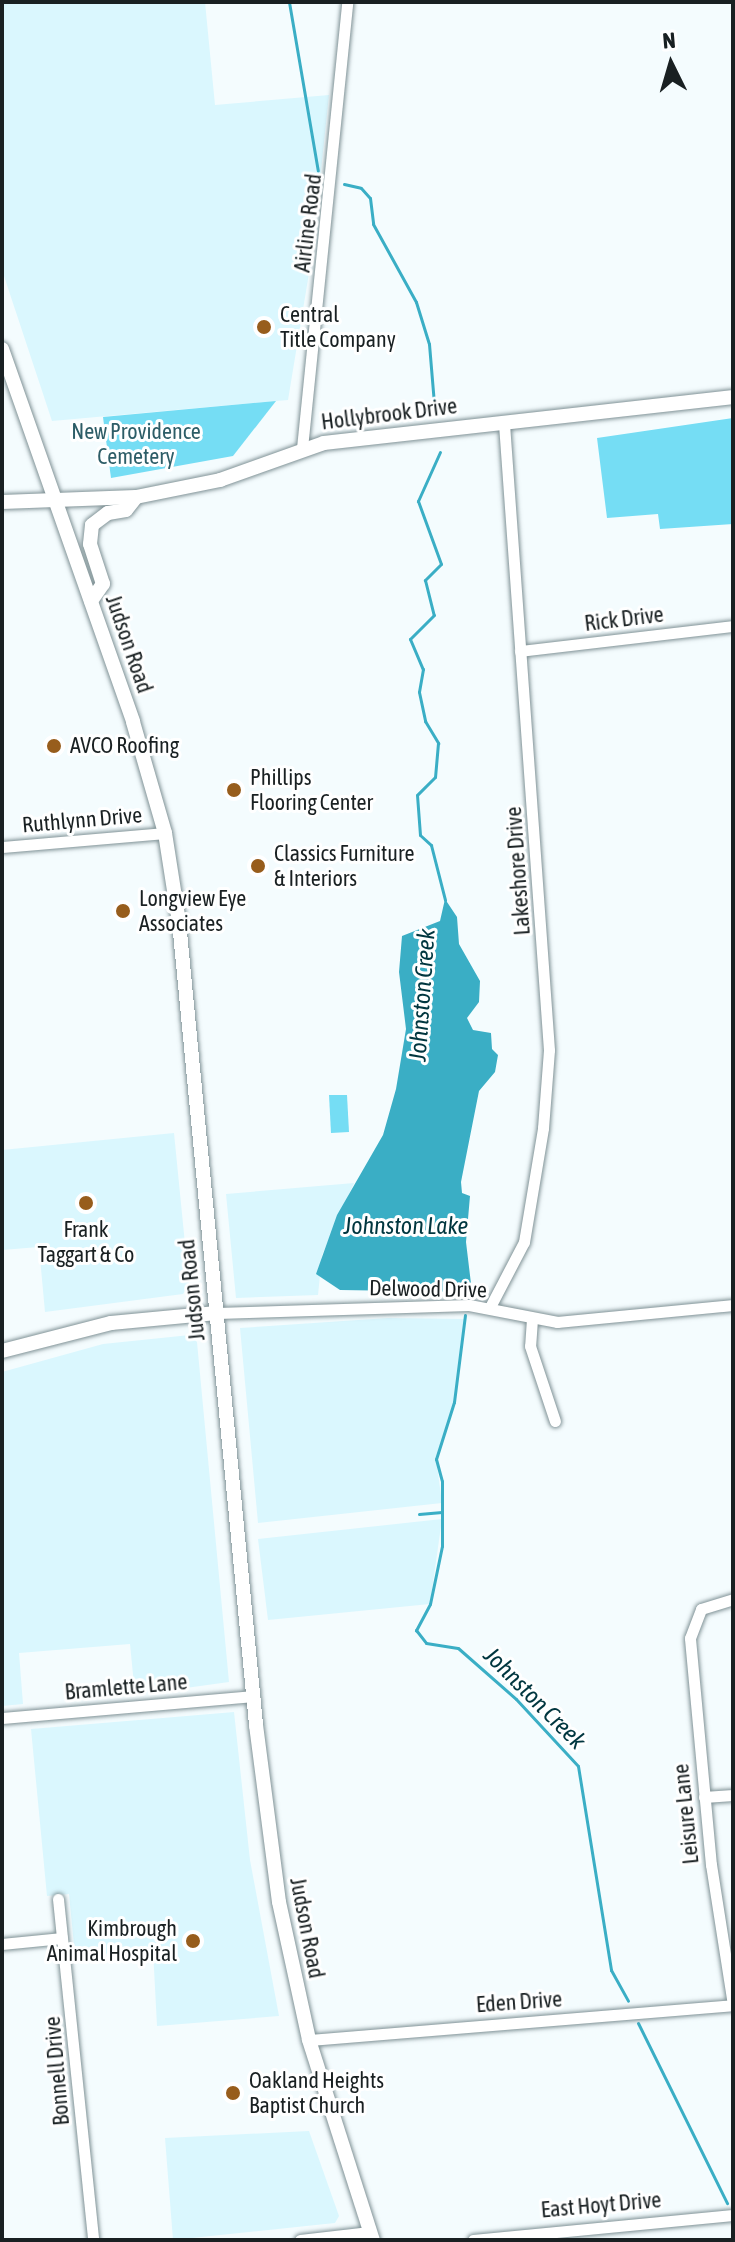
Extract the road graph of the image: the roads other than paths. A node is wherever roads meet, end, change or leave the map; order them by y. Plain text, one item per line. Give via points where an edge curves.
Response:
1 (347, 2) edge
2 (2, 349) edge
3 (733, 397) edge
4 (504, 423) junction
5 (302, 448) junction
6 (136, 497) junction
7 (2, 502) edge
8 (57, 503) junction
9 (91, 601) junction
10 (733, 626) edge
11 (520, 651) junction
12 (165, 833) junction
13 (2, 847) edge
14 (733, 1305) edge
15 (490, 1307) junction
16 (217, 1313) junction
17 (532, 1319) junction
18 (2, 1351) edge
19 (555, 1421) dead end
20 (733, 1599) edge
21 (254, 1696) junction
22 (2, 1718) edge
23 (733, 1795) edge
24 (704, 1797) junction
25 (58, 1899) dead end
26 (62, 1938) junction
27 (2, 1944) edge
28 (733, 2005) edge
29 (309, 2040) junction
30 (733, 2215) edge
31 (372, 2236) edge
32 (93, 2240) edge
33 (300, 2240) edge
34 (473, 2240) edge

1 - 5 street, Airline Road
2 - 8 main road, Judson Road
3 - 4 main road, Hollybrook Drive
4 - 5 main road, Hollybrook Drive
4 - 11 street, Lakeshore Drive
5 - 6 main road, Hollybrook Drive via 220,480
6 - 8 main road, Hollybrook Drive
6 - 9 main road via 126,510 108,513 92,525 90,544 103,584
7 - 8 main road, Hollybrook Drive
8 - 9 main road, Judson Road
9 - 12 main road, Judson Road
10 - 11 street, Rick Drive
11 - 15 street, Lakeshore Drive via 547,980 548,1079 524,1242
12 - 13 street, Ruthlynn Drive
12 - 16 main road, Judson Road via 179,922
14 - 17 street, Delwood Drive via 573,1321
15 - 16 street, Delwood Drive
15 - 17 street, Delwood Drive
16 - 18 main road via 111,1323
16 - 21 main road, Judson Road
17 - 19 street via 530,1346
20 - 24 street, Leisure Lane via 708,1604 695,1618 690,1642
21 - 22 street, Bramlette Lane
21 - 29 main road, Judson Road via 279,1902
23 - 24 street
24 - 28 street, Leisure Lane
25 - 26 street, Bonnell Drive
26 - 27 street
26 - 32 street, Bonnell Drive
28 - 29 street, Eden Drive
29 - 31 main road, Judson Road
30 - 34 street, East Hoyt Drive
31 - 33 street

